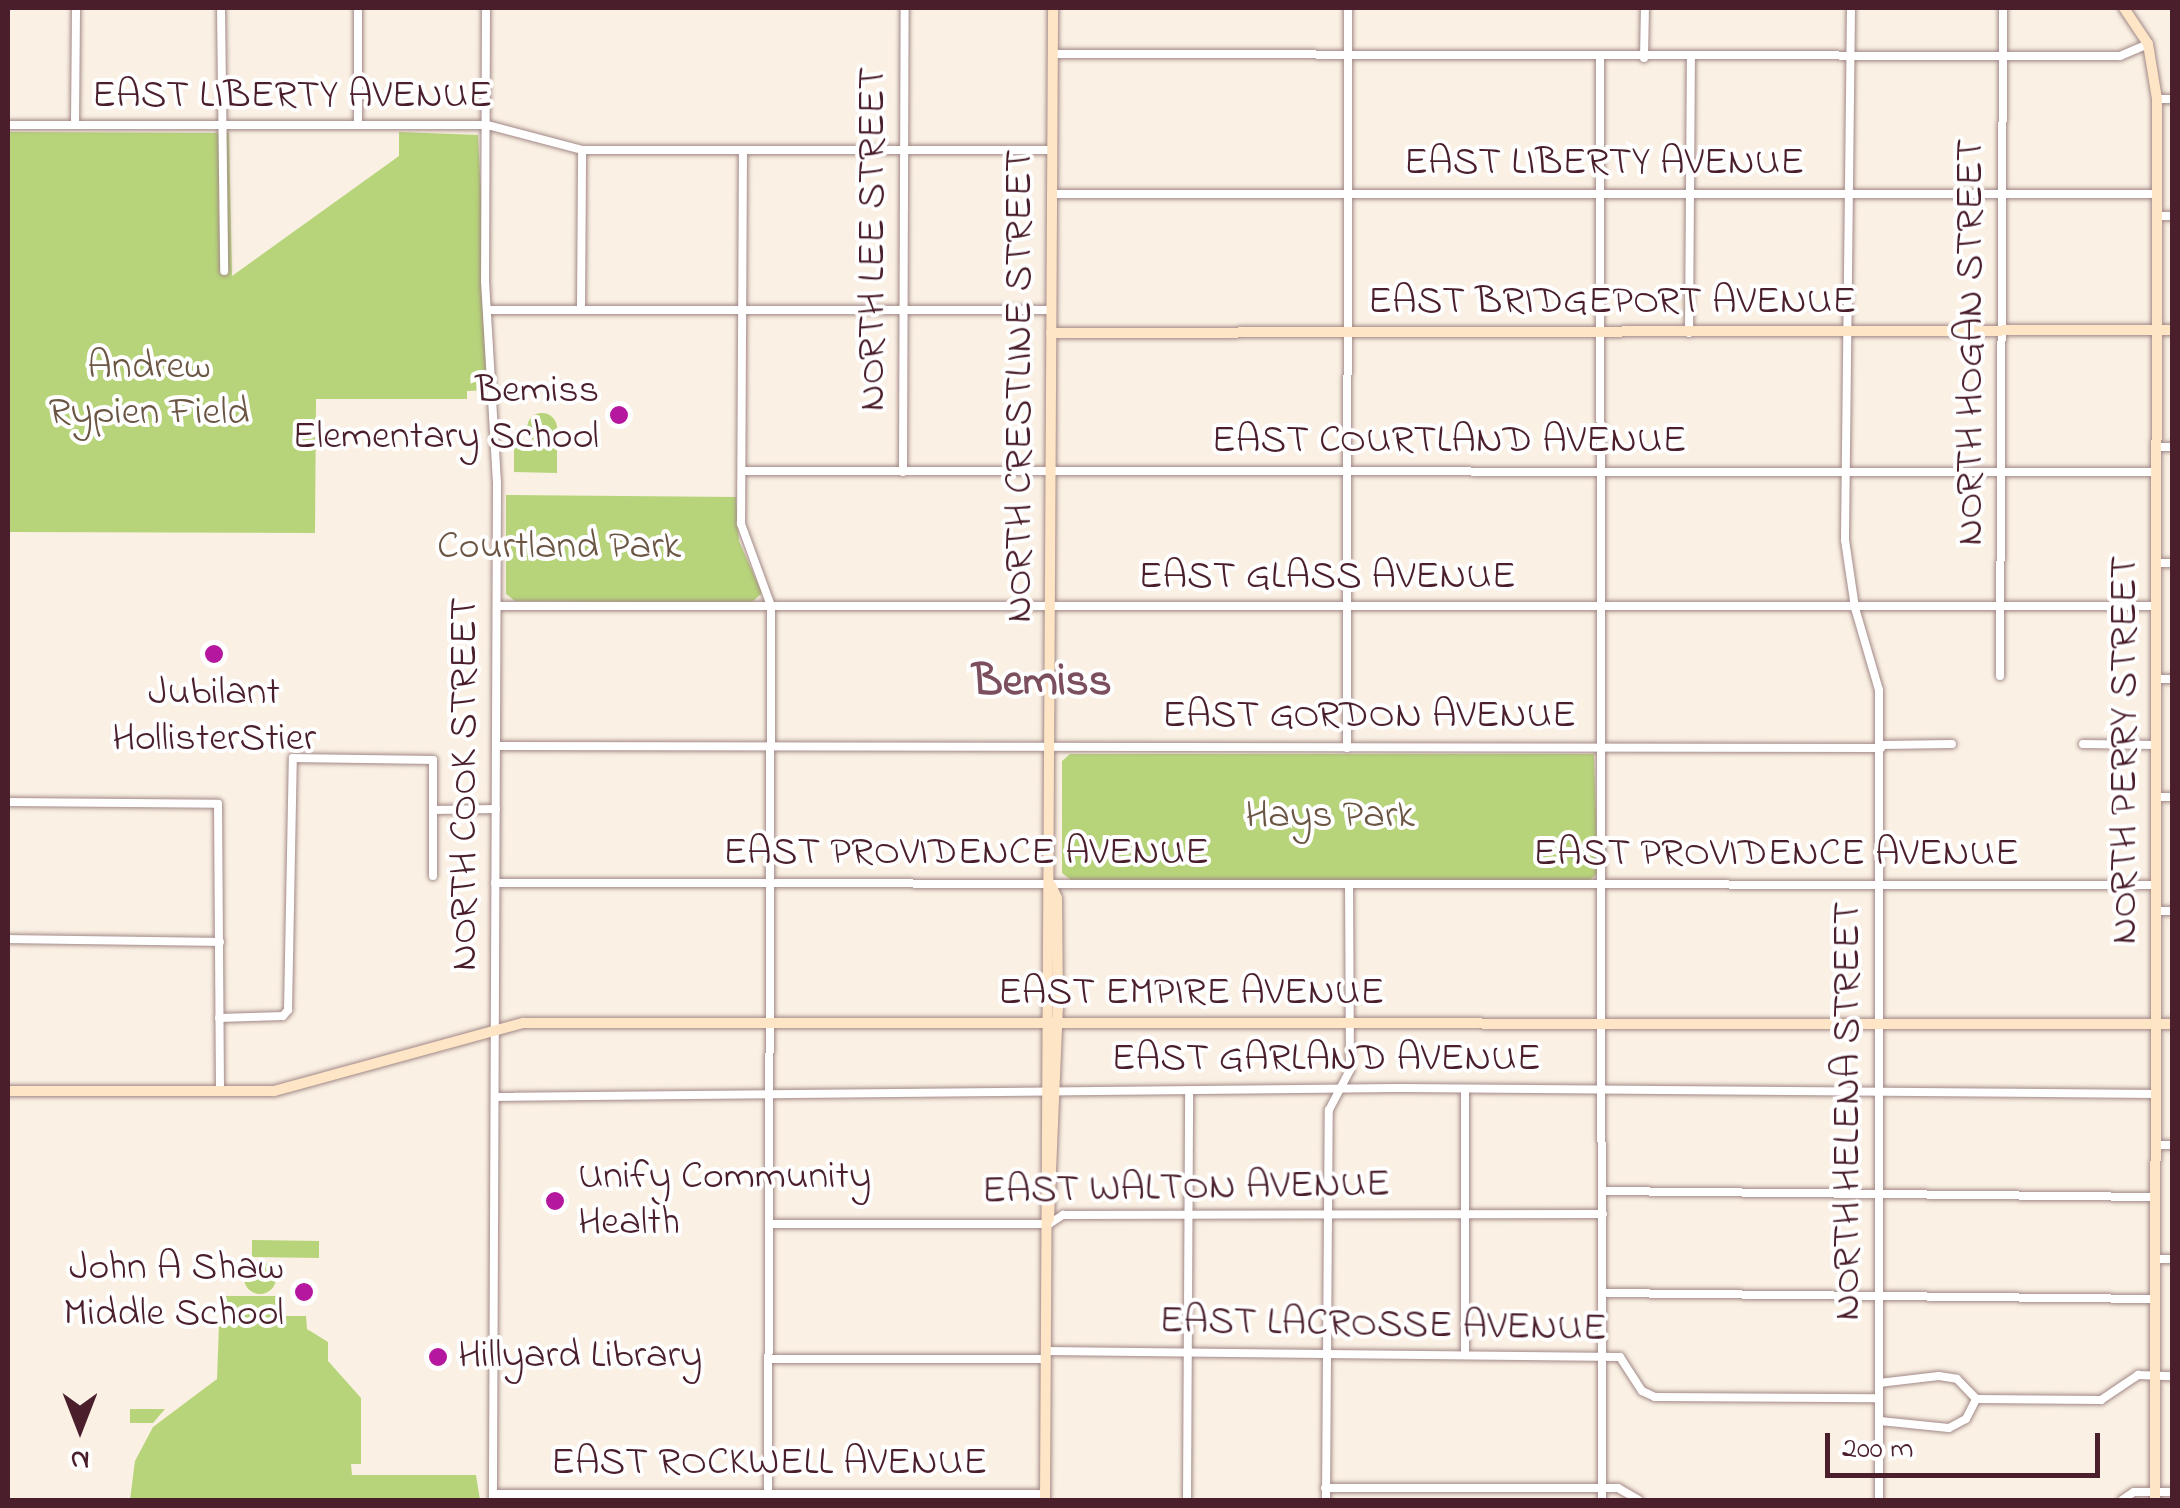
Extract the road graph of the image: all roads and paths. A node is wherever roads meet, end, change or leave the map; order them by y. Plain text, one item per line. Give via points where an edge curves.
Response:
1 (76, 8) edge
2 (221, 8) edge
3 (358, 8) edge
4 (486, 8) edge
5 (905, 8) edge
6 (1053, 8) edge
7 (1348, 8) edge
8 (1645, 8) edge
9 (1850, 8) edge
10 (2004, 8) edge
11 (2124, 8) edge
12 (2148, 44) junction
13 (1052, 54) junction
14 (1348, 54) junction
15 (2003, 56) junction
16 (1848, 57) junction
17 (1600, 58) junction
18 (1644, 58) junction
19 (1691, 58) junction
20 (2157, 98) junction
21 (2172, 98) edge
22 (358, 124) junction
23 (8, 125) edge
24 (76, 125) junction
25 (222, 125) junction
26 (486, 125) junction
27 (903, 149) junction
28 (582, 150) junction
29 (743, 150) junction
30 (1051, 150) junction
31 (1051, 194) junction
32 (1349, 194) junction
33 (1691, 194) junction
34 (1845, 194) junction
35 (2002, 194) junction
36 (2156, 194) junction
37 (1598, 195) junction
38 (2157, 216) junction
39 (2172, 216) edge
40 (224, 272) dead end
41 (489, 310) junction
42 (582, 310) junction
43 (742, 310) junction
44 (904, 310) junction
45 (1051, 310) junction
46 (2002, 330) junction
47 (2156, 330) junction
48 (2172, 330) edge
49 (1051, 333) junction
50 (1349, 333) junction
51 (1600, 333) junction
52 (1689, 333) junction
53 (1846, 333) junction
54 (2156, 447) junction
55 (2172, 447) edge
56 (2002, 470) junction
57 (742, 472) junction
58 (903, 472) junction
59 (1051, 472) junction
60 (1349, 472) junction
61 (1603, 472) junction
62 (1845, 472) junction
63 (2156, 472) junction
64 (2156, 563) junction
65 (2172, 563) edge
66 (496, 606) junction
67 (771, 606) junction
68 (2000, 606) junction
69 (2156, 606) junction
70 (1051, 608) junction
71 (1349, 608) junction
72 (1605, 608) junction
73 (1854, 608) junction
74 (2000, 676) dead end
75 (2156, 679) junction
76 (2172, 679) edge
77 (1952, 744) dead end
78 (2083, 744) dead end
79 (2157, 745) junction
80 (497, 746) junction
81 (771, 746) junction
82 (1606, 746) junction
83 (1052, 747) junction
84 (1881, 747) junction
85 (1347, 748) junction
86 (2156, 797) junction
87 (2172, 797) edge
88 (8, 802) edge
89 (496, 809) junction
90 (434, 810) junction
91 (433, 876) dead end
92 (495, 883) junction
93 (770, 883) junction
94 (1051, 885) junction
95 (1350, 885) junction
96 (1879, 885) junction
97 (2156, 885) junction
98 (1605, 886) junction
99 (2157, 911) junction
100 (2172, 911) edge
101 (8, 939) edge
102 (220, 942) junction
103 (219, 1018) junction
104 (771, 1024) junction
105 (1043, 1024) junction
106 (1058, 1024) junction
107 (1349, 1024) junction
108 (1604, 1024) junction
109 (1879, 1024) junction
110 (2157, 1024) junction
111 (2172, 1024) edge
112 (496, 1026) junction
113 (1339, 1089) junction
114 (1465, 1089) junction
115 (1057, 1090) junction
116 (1190, 1090) junction
117 (1604, 1090) junction
118 (8, 1091) edge
119 (220, 1092) junction
120 (1878, 1092) junction
121 (770, 1094) junction
122 (1044, 1094) junction
123 (2156, 1094) junction
124 (495, 1096) junction
125 (2156, 1145) junction
126 (2172, 1145) edge
127 (1603, 1191) junction
128 (1878, 1192) junction
129 (2154, 1198) junction
130 (1327, 1214) junction
131 (1464, 1214) junction
132 (1603, 1214) junction
133 (1190, 1215) junction
134 (1049, 1222) junction
135 (770, 1224) junction
136 (2172, 1259) edge
137 (2154, 1260) junction
138 (1603, 1293) junction
139 (1878, 1294) junction
140 (2154, 1299) junction
141 (1189, 1352) junction
142 (1326, 1354) junction
143 (1046, 1355) junction
144 (1465, 1355) junction
145 (1603, 1356) junction
146 (769, 1360) junction
147 (2154, 1376) junction
148 (2172, 1376) edge
149 (1880, 1382) junction
150 (1880, 1398) junction
151 (1976, 1399) junction
152 (1880, 1421) junction
153 (1325, 1488) junction
154 (1602, 1488) junction
155 (2172, 1492) edge
156 (2154, 1496) edge
157 (1045, 1497) edge
158 (494, 1498) edge
159 (768, 1499) edge
160 (1187, 1500) edge
161 (1326, 1500) edge
162 (1602, 1500) edge
163 (1639, 1500) edge
164 (1880, 1500) edge
165 (2122, 1500) edge

1 - 24 street
2 - 25 street
3 - 22 street
4 - 26 street, NORTH COOK STREET
5 - 27 street, NORTH LEE STREET
6 - 13 street, NORTH CRESTLINE STREET
7 - 14 street
8 - 18 street
9 - 16 street, NORTH HELENA STREET
10 - 15 street, NORTH HOGAN STREET
11 - 12 street, NORTH PERRY STREET
12 - 15 street via 2120,56
12 - 20 street, NORTH PERRY STREET
13 - 14 street
13 - 30 street, NORTH CRESTLINE STREET
14 - 17 street
14 - 32 street
15 - 16 street
15 - 35 street, NORTH HOGAN STREET
16 - 19 street
16 - 34 street, NORTH HELENA STREET
17 - 18 street
17 - 37 street
18 - 19 street
19 - 33 street
20 - 21 street
20 - 36 street, NORTH PERRY STREET
22 - 25 street, EAST LIBERTY AVENUE
22 - 26 street, EAST LIBERTY AVENUE
23 - 24 street, EAST LIBERTY AVENUE
24 - 25 street, EAST LIBERTY AVENUE
25 - 40 street
26 - 28 street, EAST LIBERTY AVENUE
26 - 41 street, NORTH COOK STREET
27 - 29 street, EAST LIBERTY AVENUE
27 - 30 street, EAST LIBERTY AVENUE
27 - 44 street, NORTH LEE STREET
28 - 29 street, EAST LIBERTY AVENUE
28 - 42 street
29 - 43 street
30 - 31 street, NORTH CRESTLINE STREET
31 - 32 street, EAST LIBERTY AVENUE
31 - 45 street, NORTH CRESTLINE STREET
32 - 37 street, EAST LIBERTY AVENUE
32 - 50 street
33 - 34 street, EAST LIBERTY AVENUE
33 - 37 street, EAST LIBERTY AVENUE
33 - 52 street
34 - 35 street, EAST LIBERTY AVENUE
34 - 53 street, NORTH HELENA STREET
35 - 36 street, EAST LIBERTY AVENUE
35 - 46 street, NORTH HOGAN STREET
36 - 38 street, NORTH PERRY STREET
37 - 51 street
38 - 39 street
38 - 47 street, NORTH PERRY STREET
41 - 42 street
41 - 66 street, NORTH COOK STREET via 497,399
42 - 43 street
43 - 44 street
43 - 57 street
44 - 45 street
44 - 58 street, NORTH LEE STREET
45 - 49 street, NORTH CRESTLINE STREET
46 - 47 street, EAST BRIDGEPORT AVENUE
46 - 53 street, EAST BRIDGEPORT AVENUE
46 - 56 street, NORTH HOGAN STREET
47 - 48 street, EAST BRIDGEPORT AVENUE
47 - 54 street, NORTH PERRY STREET
49 - 50 street, EAST BRIDGEPORT AVENUE
49 - 59 street, NORTH CRESTLINE STREET
50 - 51 street, EAST BRIDGEPORT AVENUE
50 - 60 street
51 - 52 street, EAST BRIDGEPORT AVENUE
51 - 61 street
52 - 53 street, EAST BRIDGEPORT AVENUE
53 - 62 street, NORTH HELENA STREET
54 - 55 street
54 - 63 street, NORTH PERRY STREET
56 - 62 street, EAST COURTLAND AVENUE
56 - 63 street, EAST COURTLAND AVENUE
56 - 68 street, NORTH HOGAN STREET
57 - 58 street, EAST COURTLAND AVENUE
57 - 67 street via 742,537
58 - 59 street, EAST COURTLAND AVENUE
59 - 60 street, EAST COURTLAND AVENUE
59 - 70 street, NORTH CRESTLINE STREET
60 - 61 street, EAST COURTLAND AVENUE
60 - 71 street
61 - 62 street, EAST COURTLAND AVENUE
61 - 72 street
62 - 73 street, NORTH HELENA STREET
63 - 64 street, NORTH PERRY STREET
64 - 65 street
64 - 69 street, NORTH PERRY STREET
66 - 67 street, EAST GLASS AVENUE
66 - 80 street, NORTH COOK STREET
67 - 70 street, EAST GLASS AVENUE
67 - 81 street
68 - 69 street, EAST GLASS AVENUE
68 - 73 street, EAST GLASS AVENUE
68 - 74 street, NORTH HOGAN STREET
69 - 75 street, NORTH PERRY STREET
70 - 71 street, EAST GLASS AVENUE
70 - 83 street, NORTH CRESTLINE STREET
71 - 72 street, EAST GLASS AVENUE
71 - 85 street
72 - 73 street, EAST GLASS AVENUE
72 - 82 street
73 - 84 street, NORTH HELENA STREET via 1878,676
75 - 76 street
75 - 79 street, NORTH PERRY STREET
77 - 84 street, EAST GORDON AVENUE
78 - 79 street
79 - 86 street, NORTH PERRY STREET
80 - 81 street, EAST GORDON AVENUE
80 - 89 street, NORTH COOK STREET
81 - 83 street, EAST GORDON AVENUE
81 - 93 street
82 - 84 street, EAST GORDON AVENUE
82 - 85 street, EAST GORDON AVENUE
82 - 98 street
83 - 85 street, EAST GORDON AVENUE
83 - 94 street, NORTH CRESTLINE STREET
84 - 96 street, NORTH HELENA STREET
86 - 87 street
86 - 97 street, NORTH PERRY STREET
88 - 102 street via 218,804
89 - 90 street
89 - 92 street, NORTH COOK STREET
90 - 91 street
90 - 103 street via 435,768 428,758 292,758 288,1010 283,1016
92 - 93 street, EAST PROVIDENCE AVENUE
92 - 112 street, NORTH COOK STREET
93 - 94 street, EAST PROVIDENCE AVENUE
93 - 104 street
94 - 95 street, EAST PROVIDENCE AVENUE
94 - 105 street, NORTH CRESTLINE STREET
94 - 106 street, NORTH CRESTLINE STREET
95 - 98 street, EAST PROVIDENCE AVENUE
95 - 107 street
96 - 97 street, EAST PROVIDENCE AVENUE
96 - 98 street, EAST PROVIDENCE AVENUE
96 - 109 street, NORTH HELENA STREET
97 - 99 street, NORTH PERRY STREET
98 - 108 street
99 - 100 street
99 - 110 street, NORTH PERRY STREET
101 - 102 street
102 - 103 street
103 - 119 street
104 - 105 street, EAST EMPIRE AVENUE
104 - 112 street, EAST EMPIRE AVENUE
104 - 121 street
105 - 106 street, EAST EMPIRE AVENUE
105 - 122 street, NORTH CRESTLINE STREET
106 - 107 street, EAST EMPIRE AVENUE
106 - 115 street, NORTH CRESTLINE STREET
107 - 108 street, EAST EMPIRE AVENUE
107 - 113 street via 1350,1070
108 - 109 street, EAST EMPIRE AVENUE
108 - 117 street
109 - 110 street, EAST EMPIRE AVENUE
109 - 120 street, NORTH HELENA STREET
110 - 111 street, EAST EMPIRE AVENUE
110 - 123 street, NORTH PERRY STREET
112 - 119 street, EAST EMPIRE AVENUE via 307,1085
112 - 124 street, NORTH COOK STREET
113 - 114 street, EAST GARLAND AVENUE
113 - 116 street, EAST GARLAND AVENUE
113 - 130 street via 1329,1110
114 - 117 street, EAST GARLAND AVENUE
114 - 131 street
115 - 116 street, EAST GARLAND AVENUE
115 - 122 street, EAST GARLAND AVENUE
115 - 134 street, NORTH CRESTLINE STREET
116 - 133 street
117 - 120 street, EAST GARLAND AVENUE
117 - 127 street
118 - 119 street
120 - 123 street, EAST GARLAND AVENUE
120 - 128 street, NORTH HELENA STREET
121 - 122 street, EAST GARLAND AVENUE
121 - 124 street, EAST GARLAND AVENUE
121 - 135 street
122 - 134 street, NORTH CRESTLINE STREET
123 - 125 street, NORTH PERRY STREET
124 - 158 street, NORTH COOK STREET
125 - 126 street
125 - 129 street, NORTH PERRY STREET
127 - 128 street
127 - 132 street
128 - 129 street
128 - 139 street, NORTH HELENA STREET
129 - 137 street, NORTH PERRY STREET
130 - 131 street, EAST WALTON AVENUE
130 - 133 street, EAST WALTON AVENUE
130 - 142 street
131 - 132 street, EAST WALTON AVENUE
131 - 144 street
132 - 138 street
133 - 134 street, EAST WALTON AVENUE via 1062,1215
133 - 141 street
134 - 135 street, EAST WALTON AVENUE
134 - 143 street, NORTH CRESTLINE STREET
135 - 146 street
136 - 137 street
137 - 140 street, NORTH PERRY STREET
138 - 139 street
138 - 145 street
139 - 140 street
139 - 149 street, NORTH HELENA STREET
140 - 147 street, NORTH PERRY STREET
141 - 142 street, EAST LACROSSE AVENUE
141 - 143 street, EAST LACROSSE AVENUE
141 - 160 street
142 - 144 street, EAST LACROSSE AVENUE
142 - 153 street
143 - 146 street, EAST LACROSSE AVENUE
143 - 157 street, NORTH CRESTLINE STREET
144 - 145 street, EAST LACROSSE AVENUE
145 - 150 street, EAST LACROSSE AVENUE via 1630,1364 1642,1392 1655,1397
145 - 154 street
146 - 159 street
147 - 148 street
147 - 151 street via 2138,1375 2101,1400
147 - 156 street, NORTH PERRY STREET
149 - 150 street, NORTH HELENA STREET
149 - 151 street via 1957,1379
150 - 152 street, NORTH HELENA STREET
151 - 152 street via 1966,1419 1949,1428
152 - 164 street, NORTH HELENA STREET
153 - 154 street
153 - 161 street
154 - 162 street
154 - 163 street
155 - 156 street
156 - 165 street
157 - 159 street, EAST ROCKWELL AVENUE
158 - 159 street, EAST ROCKWELL AVENUE

